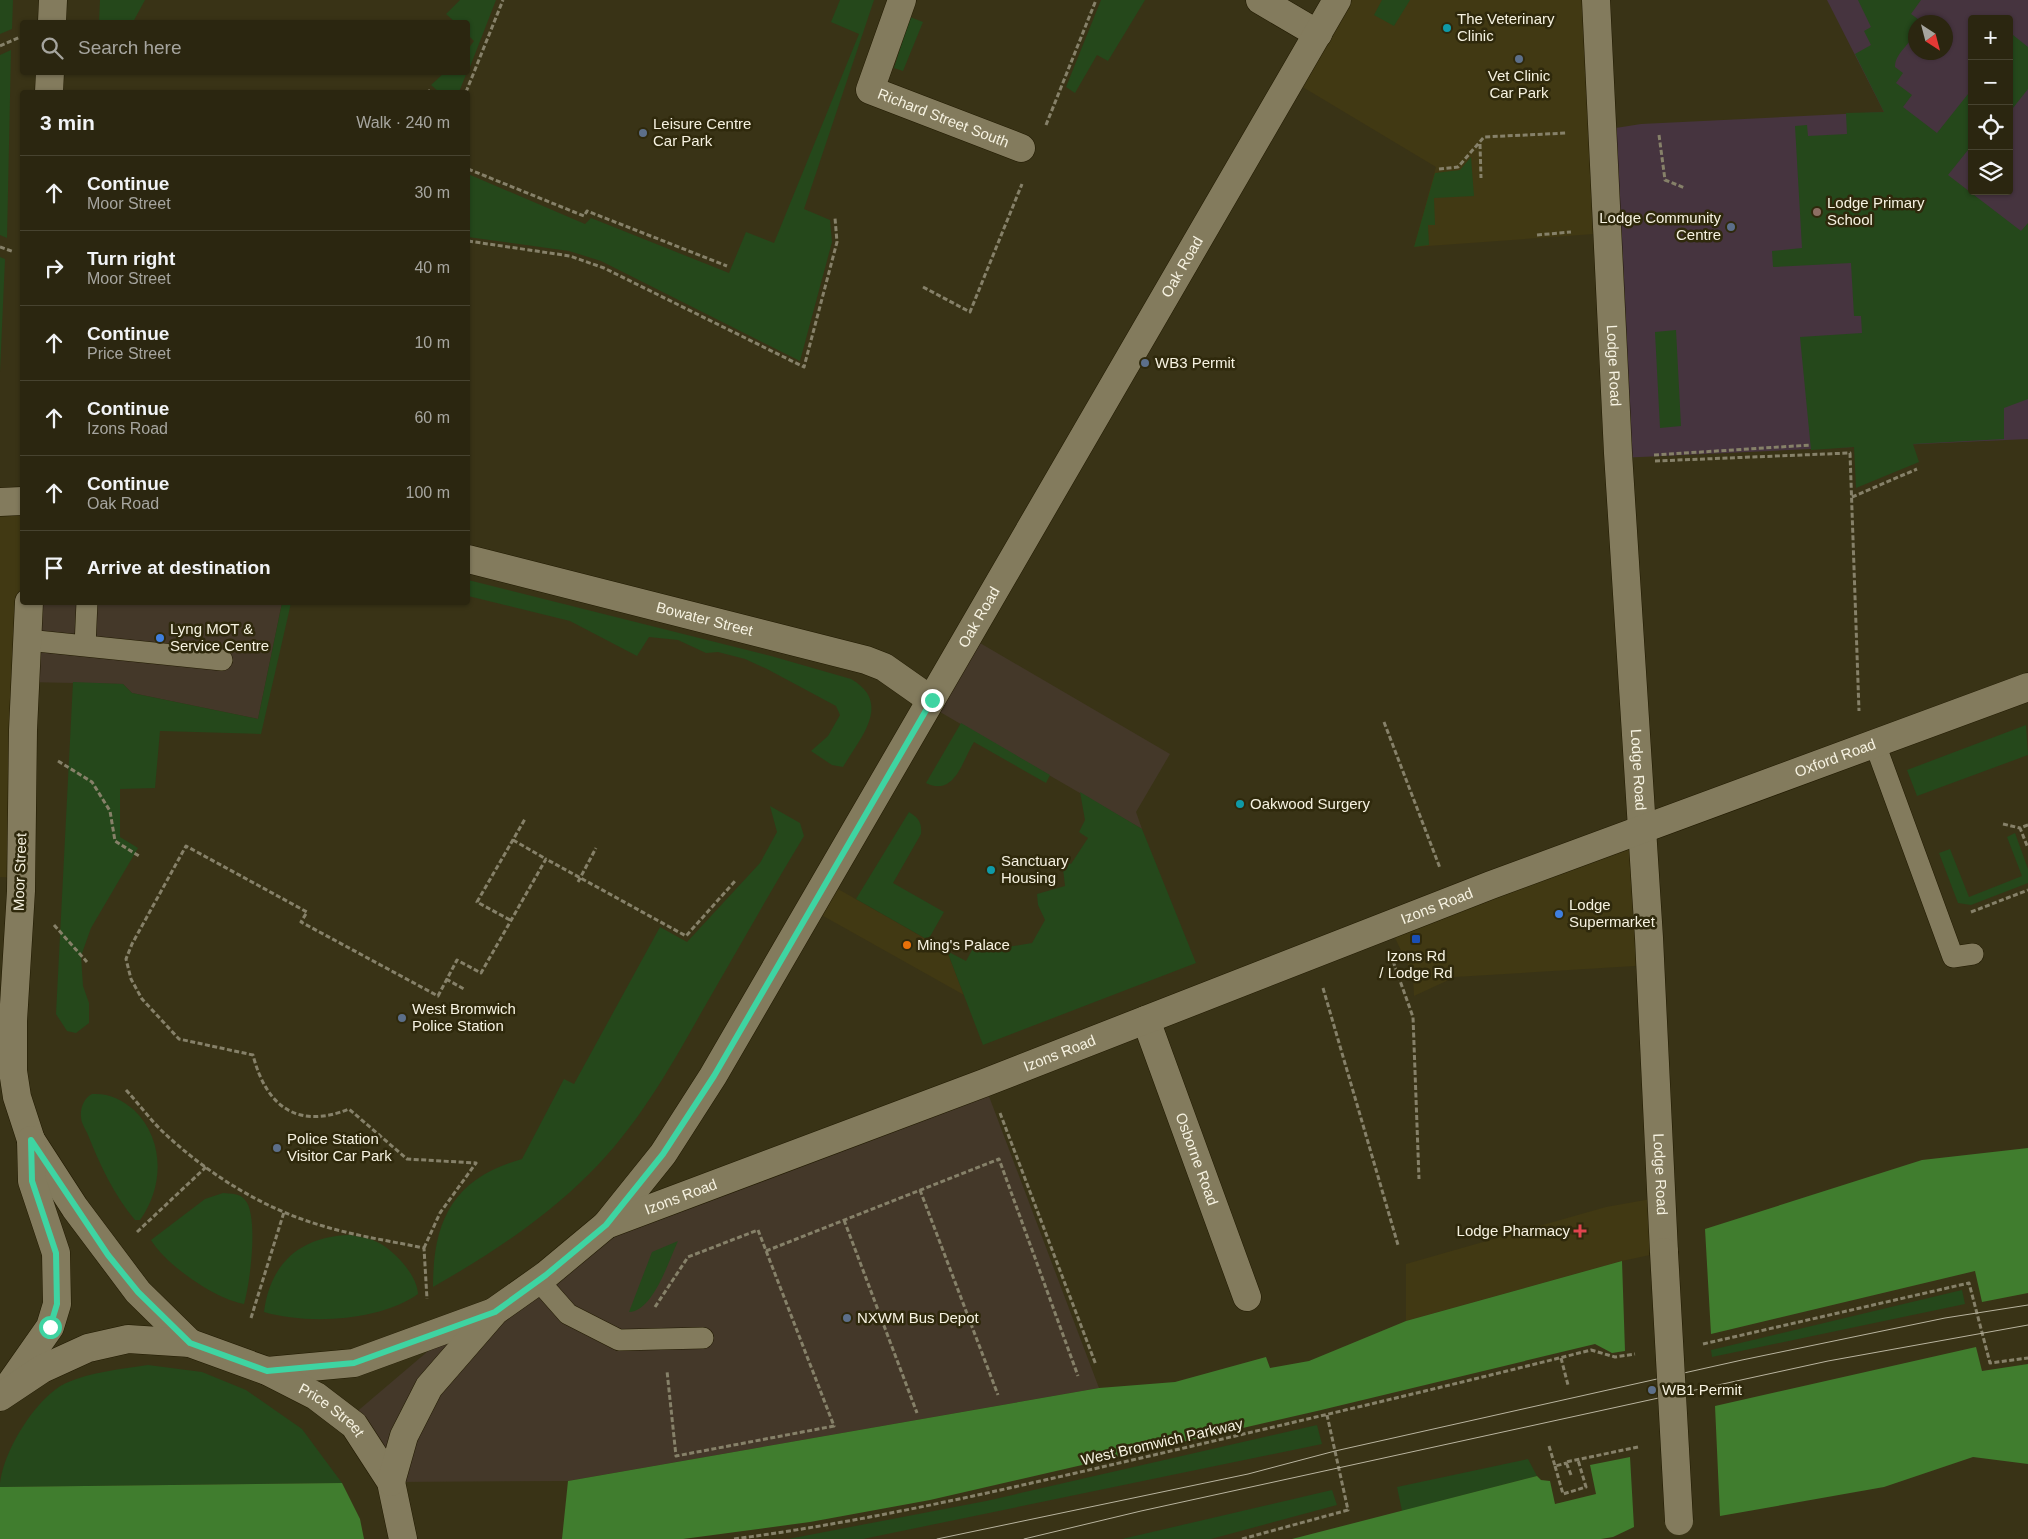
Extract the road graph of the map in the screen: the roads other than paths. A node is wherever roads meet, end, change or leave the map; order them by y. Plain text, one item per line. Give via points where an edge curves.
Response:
1 (53, 0) edge
2 (902, 0) edge
3 (1260, 0) edge
4 (1337, 0) edge
5 (1596, 0) edge
6 (52, 20) edge
7 (1318, 34) junction
8 (50, 75) edge
9 (49, 90) edge
10 (1032, 140) road end
11 (20, 501) edge
12 (0, 502) edge
13 (470, 560) edge
14 (29, 605) edge
15 (88, 605) edge
16 (27, 640) junction
17 (85, 646) junction
18 (222, 660) dead end
19 (2028, 687) edge
20 (932, 700) junction
21 (1874, 744) junction
22 (1643, 830) junction
23 (1973, 954) dead end
24 (1146, 1020) junction
25 (31, 1140) junction
26 (606, 1225) junction
27 (538, 1280) junction
28 (1247, 1297) dead end
29 (495, 1312) junction
30 (703, 1338) dead end
31 (190, 1343) junction
32 (267, 1371) junction
33 (0, 1397) edge
34 (391, 1482) junction
35 (1679, 1530) edge
36 (405, 1538) edge

1 - 6 street
2 - 10 street, Richard Street South via 870,90
3 - 7 street
4 - 7 street, Oak Road
5 - 22 street, Lodge Road via 1618,452
7 - 20 street, Oak Road
8 - 9 street
11 - 12 street
13 - 20 street, Bowater Street via 866,660 884,667
14 - 16 street, Moor Street
15 - 17 lane
16 - 17 lane
16 - 25 street, Moor Street via 13,1071 16,1097
17 - 18 lane via 169,648
19 - 21 street, Oxford Road
20 - 26 street, Oak Road via 714,1076 663,1154
21 - 22 street, Oxford Road
21 - 23 lane via 1953,957
22 - 24 street, Izons Road via 1491,885
22 - 35 street, Lodge Road, bridge
24 - 26 street, Izons Road
24 - 28 street, Osborne Road
25 - 31 street, Moor Street via 108,1255 138,1292
25 - 33 street, Moor Street via 32,1181 56,1253 57,1304 50,1327
26 - 27 street, Izons Road
27 - 29 street, Izons Road
27 - 30 lane via 568,1314 619,1340
29 - 32 street, Izons Road via 354,1363
29 - 34 street, Izons Road via 429,1387 404,1436
31 - 32 street, Price Street
31 - 33 street, Price Street via 128,1339 88,1348 42,1369
32 - 34 street, Price Street via 316,1396 354,1424
34 - 36 street, Price Street

